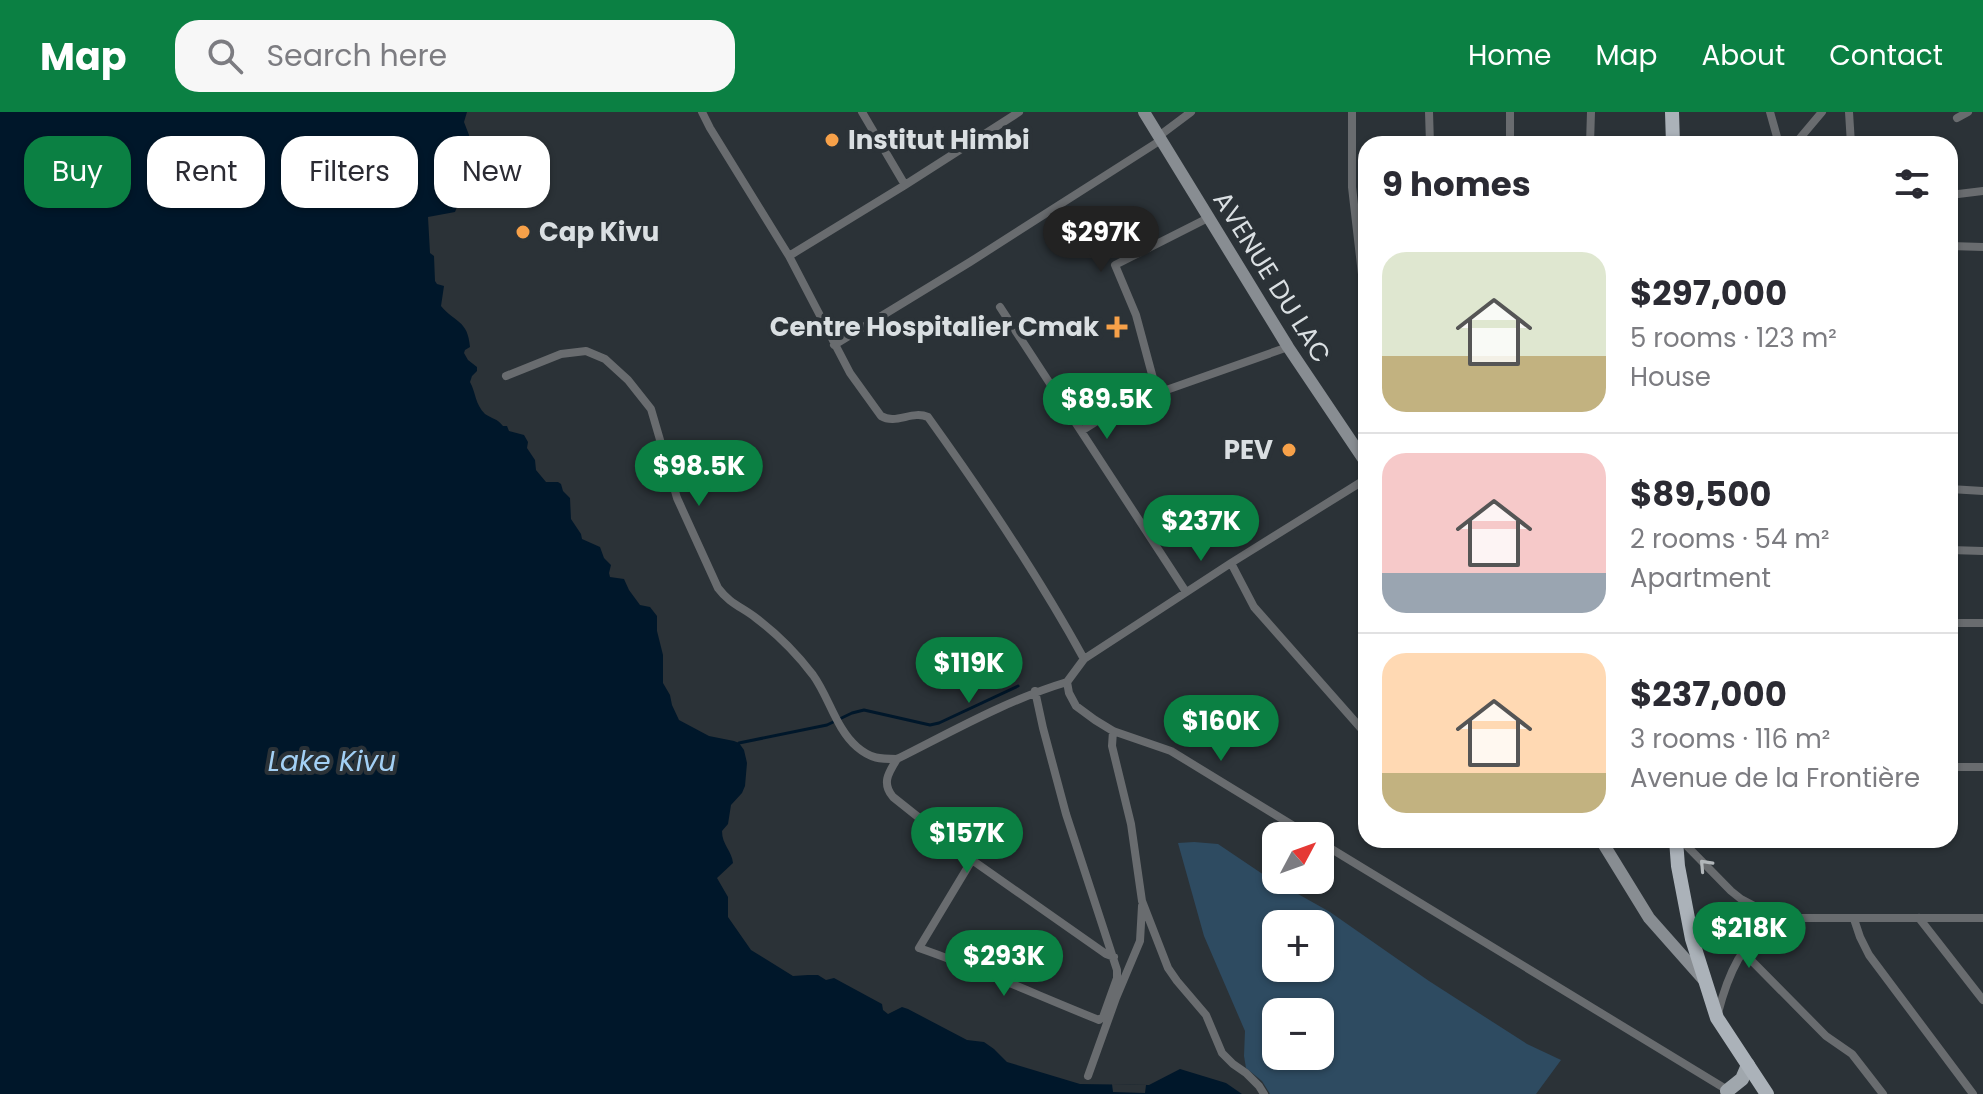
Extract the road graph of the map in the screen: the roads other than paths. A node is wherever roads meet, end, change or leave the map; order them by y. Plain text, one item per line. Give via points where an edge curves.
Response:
1 (702, 112) edge
2 (862, 112) edge
3 (1019, 112) edge
4 (1144, 112) edge
5 (1191, 112) edge
6 (1352, 112) edge
7 (1429, 112) edge
8 (1510, 112) edge
9 (1591, 112) edge
10 (1672, 112) edge
11 (1770, 112) edge
12 (1822, 112) edge
13 (1849, 112) edge
14 (1968, 112) edge
15 (1957, 118) dead end
16 (1430, 136) edge
17 (1510, 136) edge
18 (1590, 136) edge
19 (1673, 136) edge
20 (1777, 136) edge
21 (1802, 136) edge
22 (1850, 136) edge
23 (1160, 138) junction
24 (905, 185) junction
25 (1983, 191) edge
26 (1958, 194) edge
27 (1208, 218) junction
28 (1358, 239) edge
29 (1958, 246) edge
30 (1983, 247) edge
31 (789, 256) junction
32 (1000, 307) dead end
33 (834, 345) junction
34 (1288, 347) junction
35 (506, 376) dead end
36 (1157, 393) junction
37 (1081, 431) junction
38 (1358, 451) edge
39 (1358, 484) edge
40 (1958, 489) edge
41 (1983, 491) edge
42 (1958, 550) edge
43 (1983, 551) edge
44 (1231, 563) junction
45 (1186, 592) junction
46 (1958, 623) edge
47 (1983, 623) edge
48 (1084, 659) junction
49 (1067, 682) junction
50 (1035, 691) junction
51 (1358, 725) edge
52 (1113, 731) junction
53 (897, 759) junction
54 (1958, 767) edge
55 (1983, 767) edge
56 (1287, 822) edge
57 (1606, 848) edge
58 (1678, 848) edge
59 (1686, 848) edge
60 (1334, 851) edge
61 (972, 860) junction
62 (1142, 901) junction
63 (1777, 918) junction
64 (1919, 918) junction
65 (1983, 918) edge
66 (1854, 919) junction
67 (1742, 951) junction
68 (1114, 957) junction
69 (1706, 982) junction
70 (1983, 1000) edge
71 (1717, 1018) junction
72 (1748, 1065) junction
73 (1088, 1076) dead end
74 (1730, 1092) edge
75 (1264, 1094) edge
76 (1767, 1094) edge
77 (1883, 1094) edge
78 (1973, 1094) edge

1 - 31 street
2 - 24 street
3 - 24 street
4 - 23 main road, AVENUE DU LAC
5 - 23 street
6 - 28 street
7 - 16 street
8 - 17 street
9 - 18 street
10 - 19 highway
11 - 20 street
12 - 21 street
13 - 22 street
14 - 15 street
23 - 27 main road, AVENUE DU LAC
23 - 33 street
24 - 31 street
25 - 26 street
27 - 34 main road, AVENUE DU LAC
27 - 36 street via 1115,265 1136,315
29 - 30 street
31 - 33 street
32 - 37 street
33 - 48 street via 881,416 928,417 976,484
34 - 36 street
34 - 38 main road, AVENUE DU LAC
35 - 53 street via 561,354 586,351 605,359 628,380 651,409 677,498 725,598 754,616 811,672 848,739 879,759
36 - 37 street via 1121,406
37 - 45 street
39 - 44 street
40 - 41 street
42 - 43 street
44 - 45 street
44 - 51 street via 1254,607
45 - 48 street
46 - 47 street
48 - 49 street
49 - 50 street
49 - 52 street via 1076,706
50 - 53 street
50 - 68 street via 1066,814
52 - 56 street via 1171,751
52 - 62 street
53 - 61 street via 887,776 888,791
54 - 55 street
57 - 69 main road via 1649,918
58 - 69 highway via 1692,939
63 -> 59 street via 1741,899
60 - 74 street
61 - 68 street
61 - 68 street via 919,948 1099,1020 1117,978
62 - 73 street via 1140,941
62 - 75 street via 1172,975 1206,1015 1222,1053
63 - 66 street
63 - 67 street
64 - 65 street
64 - 66 street
64 - 70 street
66 - 78 street via 1869,955
67 - 71 street
67 - 77 street via 1826,1036 1852,1054
69 - 71 highway
71 - 72 highway
72 - 74 main road
72 - 76 highway

